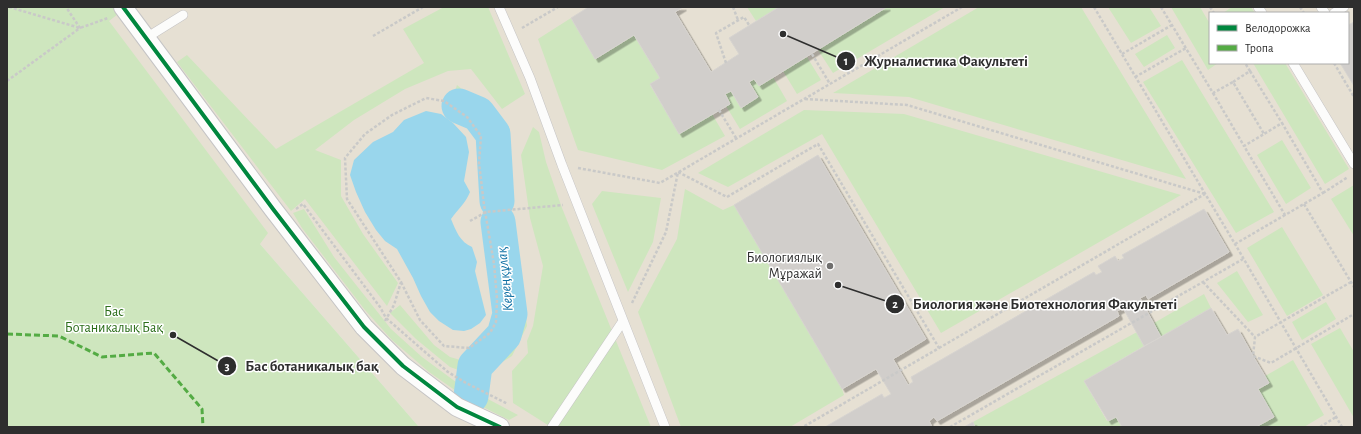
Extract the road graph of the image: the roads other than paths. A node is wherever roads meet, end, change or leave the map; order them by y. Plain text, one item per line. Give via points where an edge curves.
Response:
1 (499, 7) edge
2 (126, 10) edge
3 (183, 15) dead end
4 (146, 38) junction
5 (1293, 64) edge
6 (1354, 164) edge
7 (623, 321) junction
8 (500, 427) edge
9 (552, 427) edge
10 (665, 427) edge

1 - 7 lane via 530,78
2 - 4 street
3 - 4 lane
4 - 8 street via 272,209 364,327 403,366 457,407
5 - 6 lane
7 - 9 lane
7 - 10 lane

